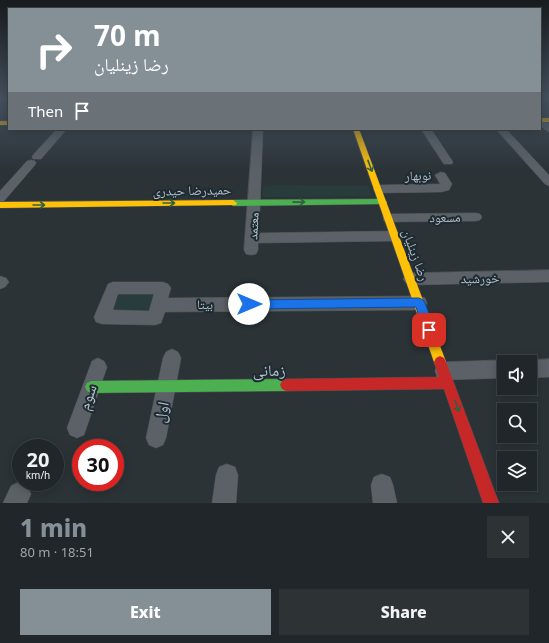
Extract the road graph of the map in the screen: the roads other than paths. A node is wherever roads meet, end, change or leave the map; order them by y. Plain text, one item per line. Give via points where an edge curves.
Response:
1 (61, 130) edge
2 (258, 130) edge
3 (356, 130) edge
4 (427, 130) edge
5 (502, 130) edge
6 (448, 162) dead end
7 (441, 175) dead end
8 (549, 182) edge
9 (378, 189) junction
10 (0, 198) edge
11 (383, 202) junction
12 (254, 203) junction
13 (0, 205) edge
14 (476, 217) dead end
15 (389, 218) junction
16 (395, 236) junction
17 (549, 276) edge
18 (411, 279) junction
19 (419, 303) junction
20 (158, 305) dead end
21 (172, 358) dead end
22 (98, 367) dead end
23 (549, 368) edge
24 (537, 369) edge
25 (497, 371) edge
26 (446, 377) junction
27 (166, 386) junction
28 (91, 387) junction
29 (77, 428) dead end
30 (156, 438) dead end
31 (227, 475) dead end
32 (224, 503) edge
33 (491, 503) edge

1 - 10 street
2 - 12 street, معتمد
3 -> 9 street, رضا زینلیان
4 - 6 street
5 - 8 street
7 - 9 street, نوبهار via 446,184 442,188
9 - 11 street, رضا زینلیان
12 -> 11 street, حمیدرضا حیدری
11 - 15 street, رضا زینلیان
13 -> 12 street, حمیدرضا حیدری
12 - 16 street, معتمد via 252,244
14 - 15 street, مسعود
15 - 16 street, رضا زینلیان
16 - 18 street, رضا زینلیان
17 - 18 street, خورشید
18 - 19 street, رضا زینلیان
19 - 20 street, بیتا
19 - 26 street, رضا زینلیان
21 - 27 street, اول
22 - 28 street, سوم
23 - 24 street
25 - 26 street
26 - 27 street, زمانی
26 -> 33 street, رضا زینلیان
27 - 28 street, زمانی
27 - 30 street, اول
28 - 29 street, سوم
31 - 32 street

